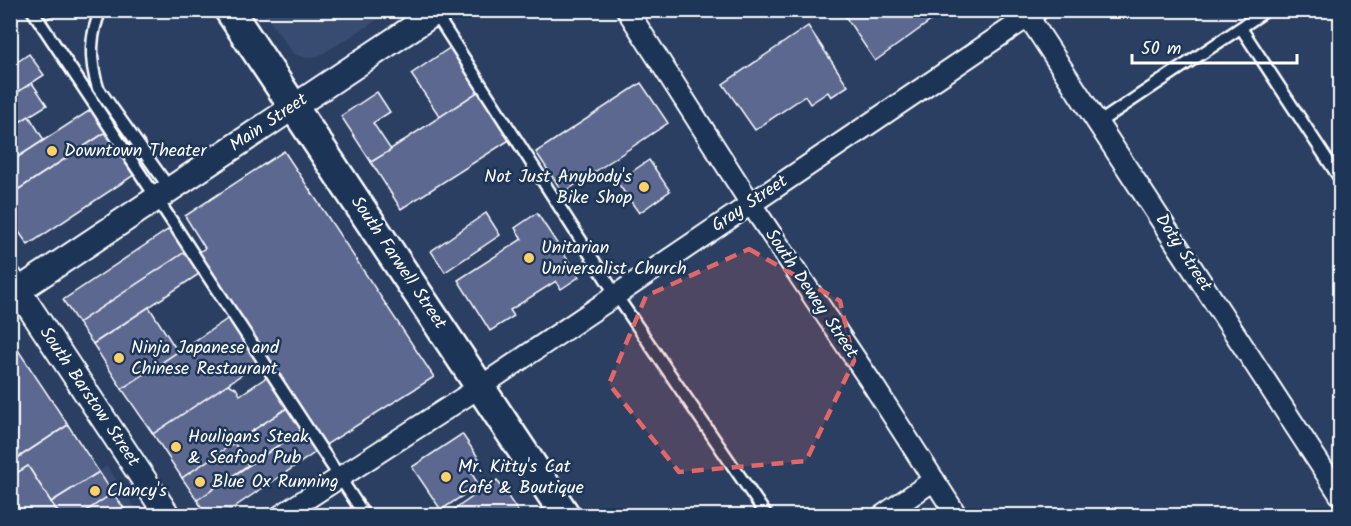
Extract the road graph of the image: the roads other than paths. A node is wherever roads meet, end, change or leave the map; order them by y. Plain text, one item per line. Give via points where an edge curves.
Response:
1 (32, 10) edge
2 (101, 10) edge
3 (229, 10) edge
4 (627, 10) edge
5 (1267, 10) edge
6 (436, 11) edge
7 (1031, 13) edge
8 (1241, 28) junction
9 (294, 106) junction
10 (1098, 123) junction
11 (1341, 179) edge
12 (163, 194) junction
13 (751, 204) junction
14 (13, 288) edge
15 (616, 295) junction
16 (480, 387) junction
17 (339, 477) junction
18 (934, 480) junction
19 (1341, 495) edge
20 (168, 516) edge
21 (280, 516) edge
22 (365, 516) edge
23 (566, 516) edge
24 (767, 516) edge
25 (882, 516) edge
26 (957, 516) edge

1 - 12 lane
2 - 12 lane via 92,47 98,88
3 - 9 main road, South Farwell Street
4 - 13 street, South Dewey Street
5 - 8 lane
6 - 9 street, Main Street
6 - 15 lane
7 - 10 street, Doty Street
7 - 13 street, Gray Street
8 - 10 lane
8 - 11 lane
9 - 12 street, Main Street
9 - 16 main road, South Farwell Street
10 - 19 street, Doty Street
12 - 14 street, Main Street
12 - 17 lane
13 - 15 street, Gray Street
13 - 18 street, South Dewey Street
14 - 20 street, South Barstow Street
15 - 16 street, Gray Street
15 - 24 lane
16 - 17 street, Gray Street
16 - 23 main road, South Farwell Street
17 - 21 street, Gray Street
17 - 22 lane
18 - 25 street
18 - 26 street, South Dewey Street

